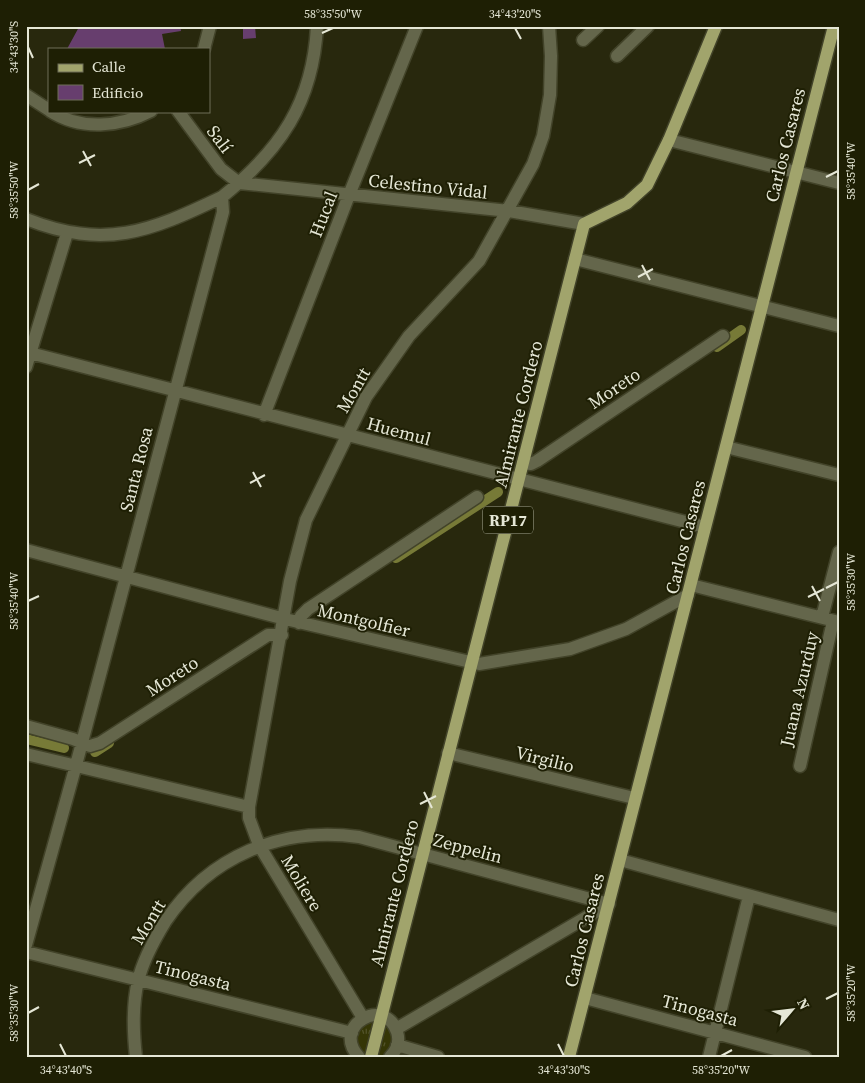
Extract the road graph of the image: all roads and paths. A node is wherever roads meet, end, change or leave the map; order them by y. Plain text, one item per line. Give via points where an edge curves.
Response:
1 (210, 26) edge
2 (317, 26) edge
3 (418, 26) edge
4 (549, 26) edge
5 (598, 26) edge
6 (648, 26) edge
7 (716, 26) edge
8 (834, 26) edge
9 (583, 40) dead end
10 (835, 42) edge
11 (204, 48) edge
12 (618, 56) dead end
13 (26, 95) edge
14 (48, 110) edge
15 (52, 112) edge
16 (149, 112) edge
17 (179, 112) edge
18 (669, 140) junction
19 (796, 172) junction
20 (239, 183) junction
21 (839, 184) edge
22 (349, 195) junction
23 (222, 197) junction
24 (509, 212) junction
25 (26, 219) edge
26 (584, 224) junction
27 (67, 233) junction
28 (575, 259) junction
29 (762, 308) junction
30 (839, 326) edge
31 (723, 336) dead end
32 (28, 353) edge
33 (26, 367) edge
34 (174, 390) junction
35 (264, 415) junction
36 (347, 435) junction
37 (726, 447) junction
38 (523, 463) junction
39 (839, 475) edge
40 (519, 480) junction
41 (477, 497) dead end
42 (705, 527) junction
43 (26, 550) edge
44 (839, 552) edge
45 (126, 577) junction
46 (690, 590) junction
47 (285, 619) junction
48 (831, 620) edge
49 (299, 623) junction
50 (282, 635) junction
51 (471, 663) junction
52 (26, 726) edge
53 (82, 743) junction
54 (448, 753) junction
55 (26, 754) edge
56 (76, 765) junction
57 (800, 766) dead end
58 (634, 798) junction
59 (249, 807) junction
60 (259, 845) junction
61 (421, 854) junction
62 (620, 860) junction
63 (749, 896) junction
64 (608, 904) junction
65 (839, 920) edge
66 (26, 945) edge
67 (26, 952) edge
68 (138, 980) junction
69 (585, 998) junction
70 (381, 1016) junction
71 (363, 1018) junction
72 (396, 1029) junction
73 (715, 1031) junction
74 (352, 1033) junction
75 (397, 1046) junction
76 (352, 1055) edge
77 (136, 1057) edge
78 (371, 1057) edge
79 (390, 1057) edge
80 (438, 1057) edge
81 (569, 1057) edge
82 (709, 1057) edge
83 (805, 1057) edge

1 - 11 street
2 - 20 street via 312,68 300,104 280,141
3 - 22 street, Hucal
4 - 24 street, Montt via 551,76 547,119 533,164
5 - 9 street
6 - 12 street
7 - 18 main road
8 - 10 main road, Carlos Casares
10 - 19 main road, Carlos Casares
13 - 14 street
15 - 16 street via 77,122 104,125 123,123
17 - 20 street, Salí via 222,169
18 - 19 street
18 - 26 main road via 655,171 640,193
19 - 21 street
19 - 29 main road, Carlos Casares
20 - 22 street, Celestino Vidal
20 - 23 street
22 - 24 street, Celestino Vidal
22 - 35 street, Hucal
23 - 27 street via 180,217 141,230 91,236
23 - 34 street, Santa Rosa via 223,212
24 - 26 street, Celestino Vidal
24 - 36 street, Montt via 471,272 396,353 366,397
25 - 27 street
26 - 28 main road, Almirante Cordero / RP17
27 - 32 street
28 - 29 street
28 - 38 main road, Almirante Cordero / RP17
29 - 30 street
29 - 37 main road, Carlos Casares
31 - 38 street, Moreto via 531,464
32 - 33 street
32 - 34 street, Huemul
34 - 35 street, Huemul
34 - 45 street, Santa Rosa
35 - 36 street, Huemul
36 - 40 street, Huemul
36 - 47 street, Montt via 304,527 290,581
37 - 39 street
37 - 42 main road, Carlos Casares
38 - 40 main road, Almirante Cordero / RP17
40 - 42 street, Huemul
40 - 51 main road, Almirante Cordero / RP17
41 - 49 street via 308,609
42 - 46 main road, Carlos Casares
43 - 45 street, Montgolfier
44 - 48 street, Juana Azurduy
45 - 47 street, Montgolfier
45 - 53 street, Santa Rosa
46 - 48 street
46 - 51 street, Montgolfier via 626,629 570,649 487,664
46 - 58 main road, Carlos Casares
47 - 49 street, Montgolfier
47 - 50 street, Montt
48 - 57 street, Juana Azurduy
49 - 51 street, Montgolfier
50 - 53 street, Moreto via 268,635 100,743 90,746
50 - 59 street, Montt
51 - 54 main road, Almirante Cordero / RP17
52 - 53 street
53 - 56 street, Santa Rosa
54 - 58 street, Virgilio
54 - 61 main road, Almirante Cordero / RP17
55 - 56 street
56 - 59 street
56 - 66 street, Santa Rosa
58 - 62 main road, Carlos Casares
59 - 60 street, Moliere via 249,818
60 - 61 street, Zeppelin via 299,835 339,834
60 - 68 street, Montt via 223,864 184,898 152,946
60 - 71 street, Moliere
61 - 64 street, Zeppelin
61 - 70 main road, Almirante Cordero / RP17
62 - 63 street
62 - 64 main road, Carlos Casares
63 - 65 street
63 - 73 street
64 - 69 main road, Carlos Casares
64 - 72 street
67 - 68 street, Tinogasta
68 - 74 street, Tinogasta
68 - 77 street, Montt via 134,1005
69 - 73 street, Tinogasta
69 - 81 main road, Carlos Casares
70 - 71 street
70 - 72 street
70 - 78 main road, Almirante Cordero / RP17
71 - 74 street
72 - 75 street
73 - 82 street
73 - 83 street, Tinogasta
74 - 76 street
75 - 79 street
75 - 80 street

